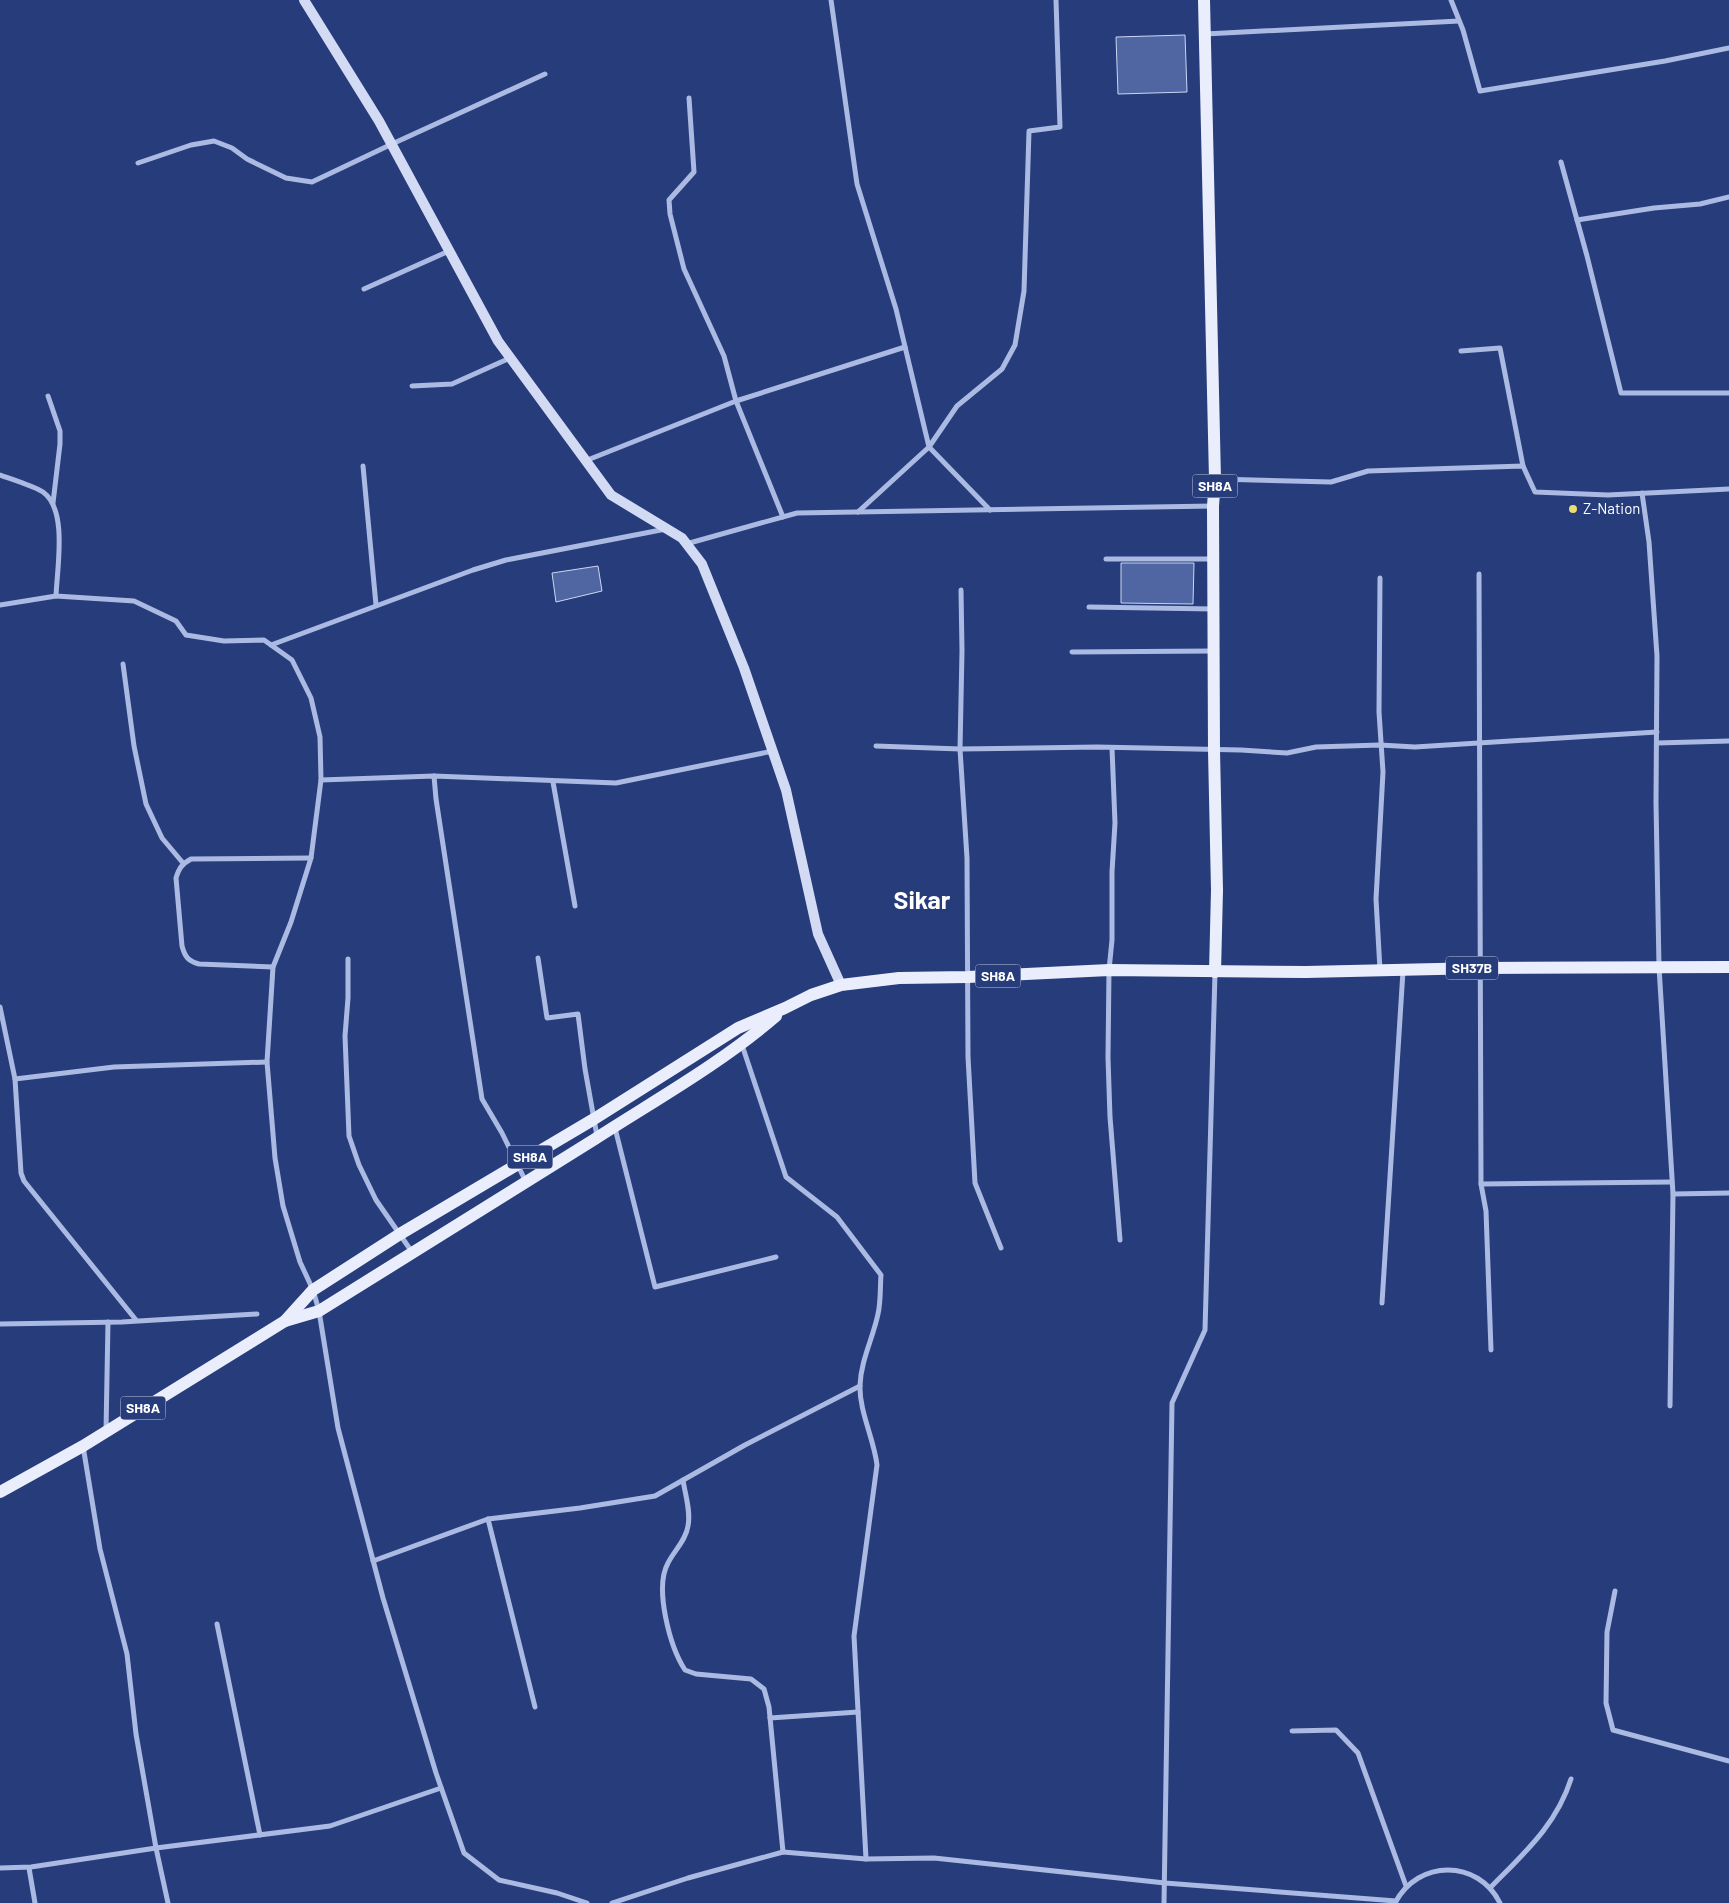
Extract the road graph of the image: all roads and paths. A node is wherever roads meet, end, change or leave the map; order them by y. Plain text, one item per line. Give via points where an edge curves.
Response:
1 (304, 0) edge
2 (831, 0) edge
3 (1056, 0) edge
4 (1204, 0) edge
5 (1451, 0) edge
6 (1459, 21) junction
7 (1205, 34) junction
8 (1729, 48) edge
9 (545, 74) dead end
10 (688, 98) dead end
11 (392, 144) junction
12 (1561, 162) dead end
13 (138, 163) dead end
14 (1729, 197) edge
15 (1577, 220) junction
16 (449, 251) junction
17 (364, 289) dead end
18 (905, 347) junction
19 (1461, 351) dead end
20 (510, 358) junction
21 (412, 386) dead end
22 (1729, 393) edge
23 (48, 396) dead end
24 (736, 401) junction
25 (929, 447) junction
26 (586, 461) junction
27 (363, 466) dead end
28 (1523, 466) junction
29 (0, 475) edge
30 (1215, 479) junction
31 (1729, 490) edge
32 (1642, 493) junction
33 (53, 503) junction
34 (1214, 506) junction
35 (990, 510) junction
36 (858, 512) junction
37 (783, 517) junction
38 (666, 529) junction
39 (686, 544) junction
40 (1106, 559) dead end
41 (1214, 560) junction
42 (1479, 574) dead end
43 (1380, 578) dead end
44 (961, 590) dead end
45 (56, 596) junction
46 (0, 604) edge
47 (376, 605) junction
48 (1089, 607) dead end
49 (1214, 609) junction
50 (271, 645) junction
51 (1214, 651) junction
52 (1072, 652) dead end
53 (123, 664) dead end
54 (1657, 732) junction
55 (1729, 741) edge
56 (1657, 743) junction
57 (1479, 744) junction
58 (1380, 745) junction
59 (876, 746) dead end
60 (1112, 748) junction
61 (960, 749) junction
62 (1214, 750) junction
63 (773, 752) junction
64 (434, 776) junction
65 (321, 780) junction
66 (553, 782) junction
67 (311, 858) junction
68 (183, 863) junction
69 (576, 906) dead end
70 (538, 958) dead end
71 (348, 959) dead end
72 (273, 966) junction
73 (1659, 967) junction
74 (1729, 967) edge
75 (1481, 968) junction
76 (1110, 970) junction
77 (1380, 971) junction
78 (1403, 971) junction
79 (1214, 972) junction
80 (968, 977) junction
81 (840, 986) junction
82 (0, 1007) edge
83 (785, 1008) junction
84 (742, 1045) junction
85 (267, 1062) junction
86 (15, 1079) junction
87 (594, 1119) junction
88 (615, 1127) junction
89 (597, 1137) junction
90 (518, 1165) junction
91 (526, 1182) junction
92 (1672, 1182) junction
93 (1481, 1184) junction
94 (1729, 1192) edge
95 (1673, 1194) junction
96 (400, 1234) junction
97 (1120, 1240) dead end
98 (1000, 1248) dead end
99 (412, 1252) junction
100 (776, 1257) dead end
101 (313, 1290) junction
102 (1382, 1303) dead end
103 (319, 1311) junction
104 (257, 1314) dead end
105 (136, 1320) junction
106 (284, 1321) junction
107 (108, 1322) junction
108 (0, 1324) edge
109 (1491, 1350) dead end
110 (860, 1386) junction
111 (1670, 1406) dead end
112 (106, 1432) junction
113 (83, 1446) junction
114 (683, 1480) junction
115 (0, 1492) edge
116 (488, 1519) junction
117 (373, 1561) junction
118 (1615, 1591) dead end
119 (217, 1624) dead end
120 (535, 1707) dead end
121 (858, 1712) junction
122 (770, 1718) junction
123 (1292, 1731) dead end
124 (1729, 1761) edge
125 (1571, 1779) dead end
126 (441, 1788) junction
127 (260, 1835) junction
128 (156, 1848) junction
129 (783, 1852) junction
130 (866, 1859) junction
131 (0, 1868) edge
132 (29, 1868) junction
133 (1164, 1883) junction
134 (1406, 1886) junction
135 (1490, 1888) junction
136 (1395, 1902) edge
137 (35, 1903) edge
138 (168, 1903) edge
139 (587, 1903) edge
140 (612, 1903) edge
141 (1164, 1903) edge
142 (1500, 1903) edge

1 - 11 street
2 - 18 street via 857,184
3 - 25 street via 1060,127 1029,130 1024,291 1015,345 1002,368 956,406
4 - 7 main road, SH8A
5 - 6 street
6 - 7 street
6 - 8 street via 1480,91
7 - 30 main road, SH8A
9 - 11 street
10 - 24 street via 694,172 669,200 670,214 684,270 724,356
11 - 13 street via 312,182 286,178 214,141
11 - 16 street
12 - 15 street
14 - 15 street via 1700,204
15 - 22 street via 1621,393
16 - 17 street
16 - 20 street
18 - 24 street
18 - 25 street
19 - 28 street via 1500,348
20 - 21 street via 452,384
20 - 26 street
23 - 33 street via 60,431
24 - 26 street
24 - 37 street
25 - 35 street
25 - 36 street
26 - 38 street via 611,495
27 - 47 street
28 - 30 street via 1368,471 1331,482
28 - 32 street via 1535,492
29 - 33 street via 43,492
30 - 34 main road, SH8A
31 - 32 street
32 - 54 street via 1657,656
33 - 45 street via 59,527
34 - 35 street
34 - 41 main road, SH8A
35 - 36 street
36 - 37 street via 797,513
37 - 39 street
38 - 39 street
38 - 47 street via 506,560
39 - 63 street via 702,564 744,668
40 - 41 street
41 - 49 main road, SH8A
42 - 57 street
43 - 58 street
44 - 61 street
45 - 46 street
45 - 50 street via 134,601 176,621 186,635 224,641 264,640
47 - 50 street
48 - 49 street
49 - 51 main road, SH8A
50 - 65 street via 292,660 311,698 320,737
51 - 52 street
51 - 62 main road, SH8A
53 - 68 street via 146,804 162,838
54 - 56 street
54 - 57 street
55 - 56 street
56 - 73 street
57 - 58 street
57 - 75 street
58 - 62 street via 1316,746 1287,752
58 - 77 street via 1383,772 1376,899
59 - 61 street
60 - 61 street
60 - 62 street
60 - 76 street via 1115,823
61 - 80 street via 967,858
62 - 79 main road, SH8A via 1217,890
63 - 66 street via 616,783
63 - 81 street via 786,790 818,934
64 - 65 street
64 - 66 street
64 - 90 street via 482,1099
65 - 67 street
66 - 69 street
67 - 68 street via 191,859
67 - 72 street
68 - 72 street via 176,878 184,956 199,964
70 - 87 street via 547,1018 578,1014
71 - 96 street via 345,1036 349,1136 376,1200
72 - 85 street
73 - 74 main road, SH37B
73 - 75 main road, SH37B
73 - 92 street
75 - 78 main road, SH37B
75 - 93 street
76 - 79 main road, SH8A
76 - 80 main road, SH8A
76 - 97 street via 1110,1117
77 - 78 main road, SH37B
77 - 79 main road, SH37B
78 - 102 street
79 - 133 street via 1205,1330 1172,1403
80 - 81 main road, SH8A via 899,978
80 - 98 street via 968,1057 975,1183
81 - 83 main road, SH8A via 810,994
82 - 86 street
83 - 84 main road, SH8A
83 - 87 main road, SH8A via 738,1028
84 - 88 main road, SH8A
84 - 110 street via 786,1177 837,1217 881,1275 878,1313 867,1346
85 - 86 street via 114,1067
85 - 101 street via 275,1158 284,1206 300,1262
86 - 105 street via 19,1162 24,1181
87 - 89 street
87 - 90 main road, SH8A
88 - 89 main road, SH8A
88 - 100 street via 655,1287
89 - 91 main road, SH8A
90 - 91 street
90 - 96 main road, SH8A
91 - 99 main road, SH8A
92 - 93 street
92 - 95 street
93 - 109 street via 1486,1211
94 - 95 street
95 - 111 street
96 - 99 street
96 - 101 main road, SH8A
99 - 103 main road, SH8A
101 - 103 street
101 - 106 main road, SH8A
103 - 106 main road, SH8A
103 - 117 street via 338,1428
104 - 105 street
105 - 107 street
106 - 112 main road, SH8A
107 - 108 street
107 - 112 street
110 - 114 street via 745,1444
110 - 121 street via 877,1465 854,1636
112 - 113 main road, SH8A
113 - 115 main road, SH8A
113 - 128 street via 100,1549 127,1654 136,1734
114 - 116 street via 655,1496
114 - 122 street via 688,1525 662,1576 661,1590 676,1651 685,1670 751,1679 759,1684 767,1697
116 - 117 street
116 - 120 street
117 - 126 street
118 - 124 street via 1607,1641 1606,1703 1613,1730
119 - 127 street
121 - 122 street
121 - 130 street
122 - 129 street
123 - 134 street via 1336,1730 1358,1753
125 - 135 street via 1565,1798 1547,1828
126 - 127 street via 330,1826
126 - 139 street via 464,1853 498,1880
127 - 128 street
128 - 132 street
128 - 138 street
129 - 130 street
129 - 140 street
130 - 133 street via 934,1858
131 - 132 street
132 - 137 street
133 - 136 street
133 - 141 street
134 - 135 street via 1423,1875 1443,1869 1463,1871 1481,1879
134 - 136 street
135 - 142 street

